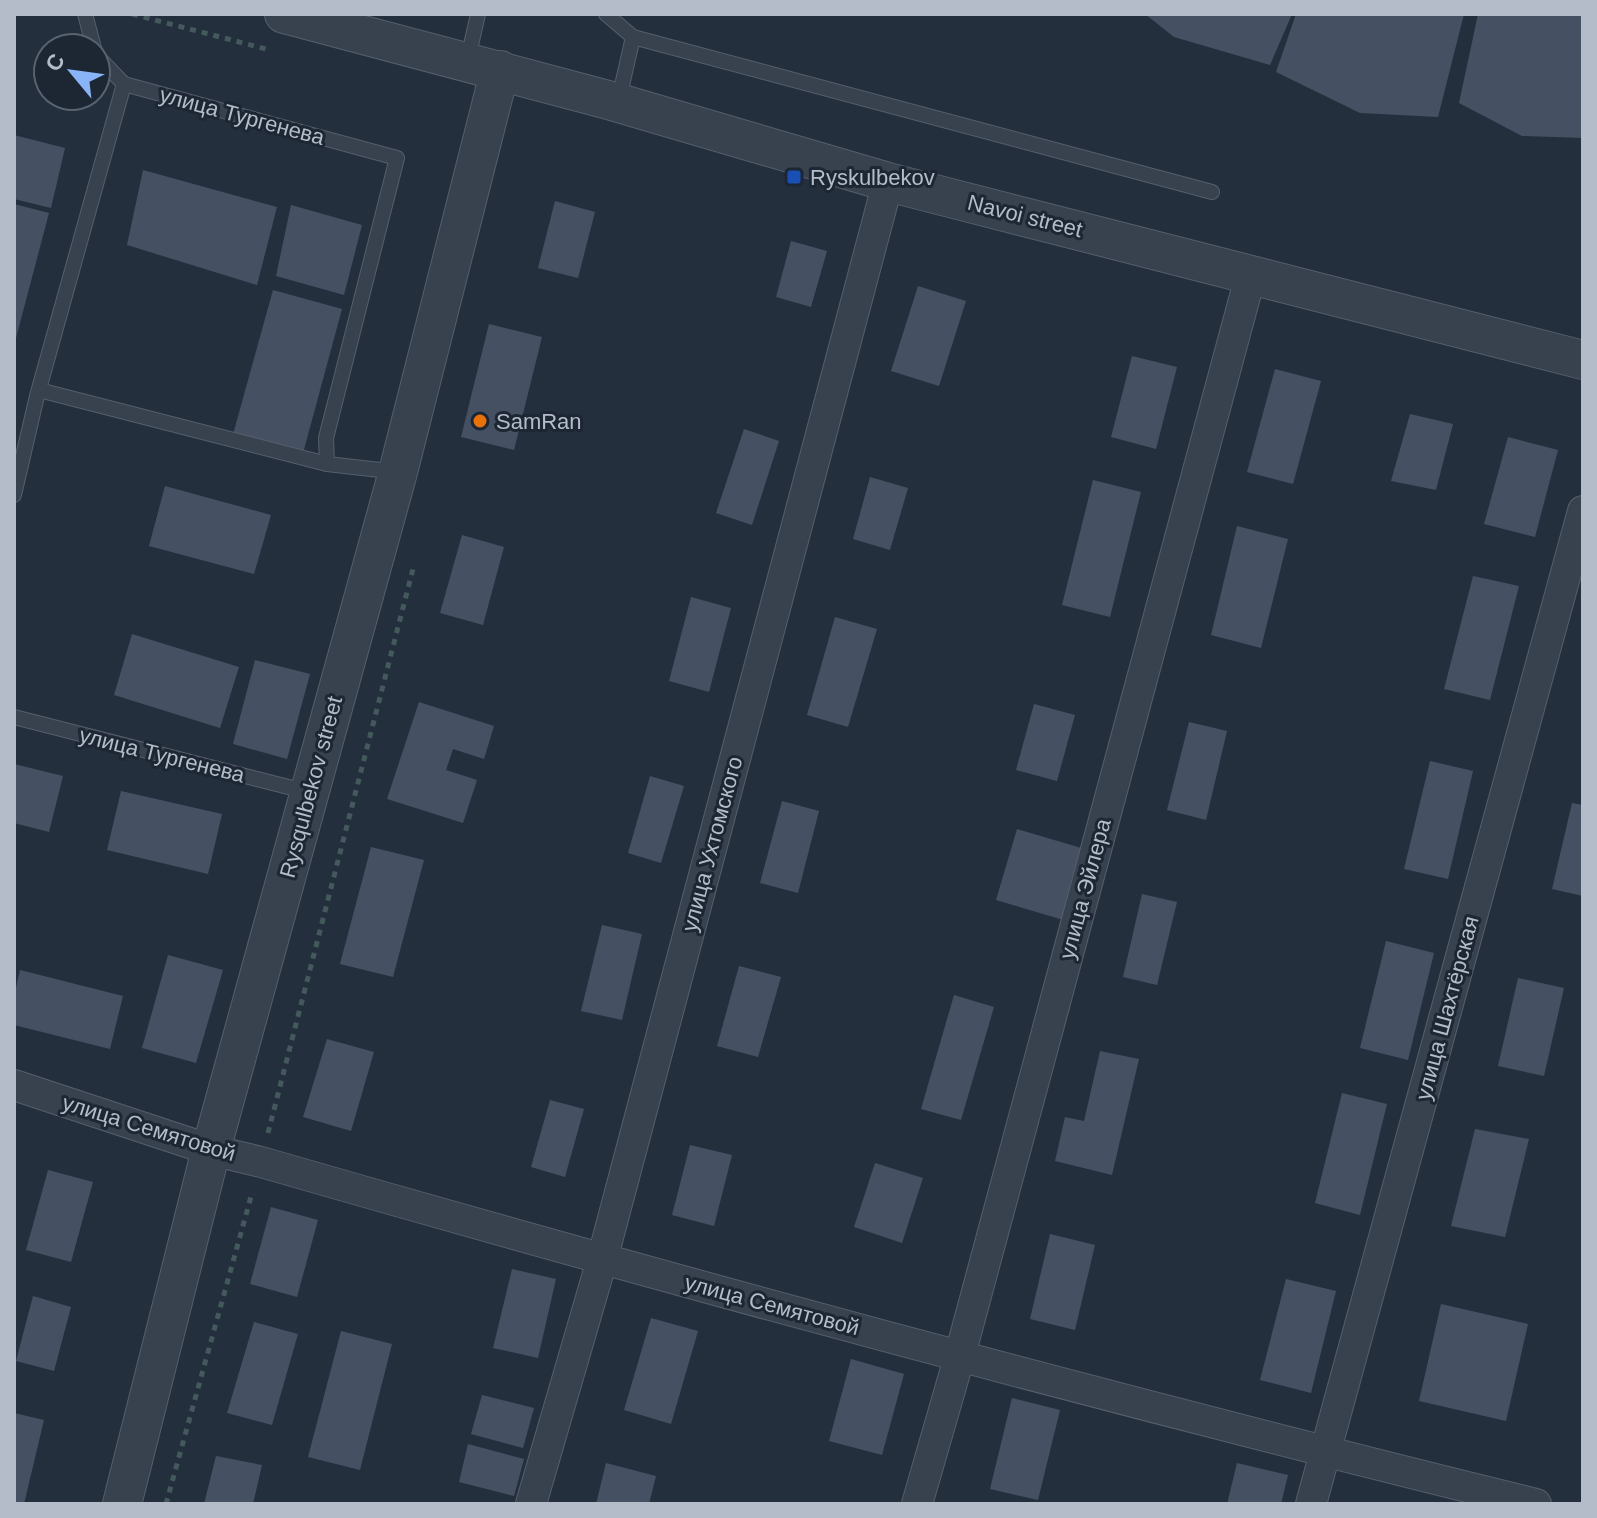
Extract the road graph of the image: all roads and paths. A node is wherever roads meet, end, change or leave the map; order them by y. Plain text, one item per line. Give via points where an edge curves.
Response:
1 (284, 14) edge
2 (478, 14) edge
3 (606, 14) edge
4 (330, 20) edge
5 (633, 37) junction
6 (484, 67) junction
7 (112, 72) edge
8 (124, 84) junction
9 (618, 103) junction
10 (888, 182) junction
11 (1212, 192) dead end
12 (1251, 274) junction
13 (1583, 360) edge
14 (39, 390) junction
15 (18, 455) edge
16 (327, 464) junction
17 (398, 472) junction
18 (14, 495) edge
19 (1583, 511) edge
20 (415, 564) dead end
21 (14, 717) edge
22 (309, 793) junction
23 (14, 1085) edge
24 (211, 1150) junction
25 (261, 1162) junction
26 (602, 1260) junction
27 (960, 1355) junction
28 (1326, 1452) junction
29 (122, 1504) edge
30 (166, 1504) edge
31 (531, 1504) edge
32 (917, 1504) edge
33 (1311, 1504) edge
34 (1536, 1504) edge

1 - 4 street, Navoi street
2 - 6 lane
3 - 5 lane
4 - 6 street, Navoi street
5 - 9 lane
5 - 11 lane
6 - 9 street, Navoi street
6 - 17 street, Rysqulbekov street
7 - 8 lane
8 - 14 lane
8 - 16 lane, улица Тургенева via 397,158 326,438
9 - 10 street, Navoi street
10 - 12 street, Navoi street
10 - 26 street, улица Ухтомского
12 - 13 street, Navoi street
12 - 27 street, улица Эйлера
14 - 15 lane
14 - 16 lane
15 - 18 lane
16 - 17 lane
17 - 22 street, Rysqulbekov street
19 - 28 street, улица Шахтёрская
20 - 25 path
21 - 22 lane, улица Тургенева
22 - 24 street, Rysqulbekov street
23 - 24 street, улица Семятовой
24 - 25 street, улица Семятовой
24 - 29 street, Rysqulbekov street
25 - 26 street, улица Семятовой
25 - 30 path
26 - 27 street, улица Семятовой
26 - 31 street, улица Ухтомского
27 - 28 street, улица Семятовой
27 - 32 street, улица Эйлера
28 - 33 street, улица Шахтёрская
28 - 34 street, улица Семятовой

